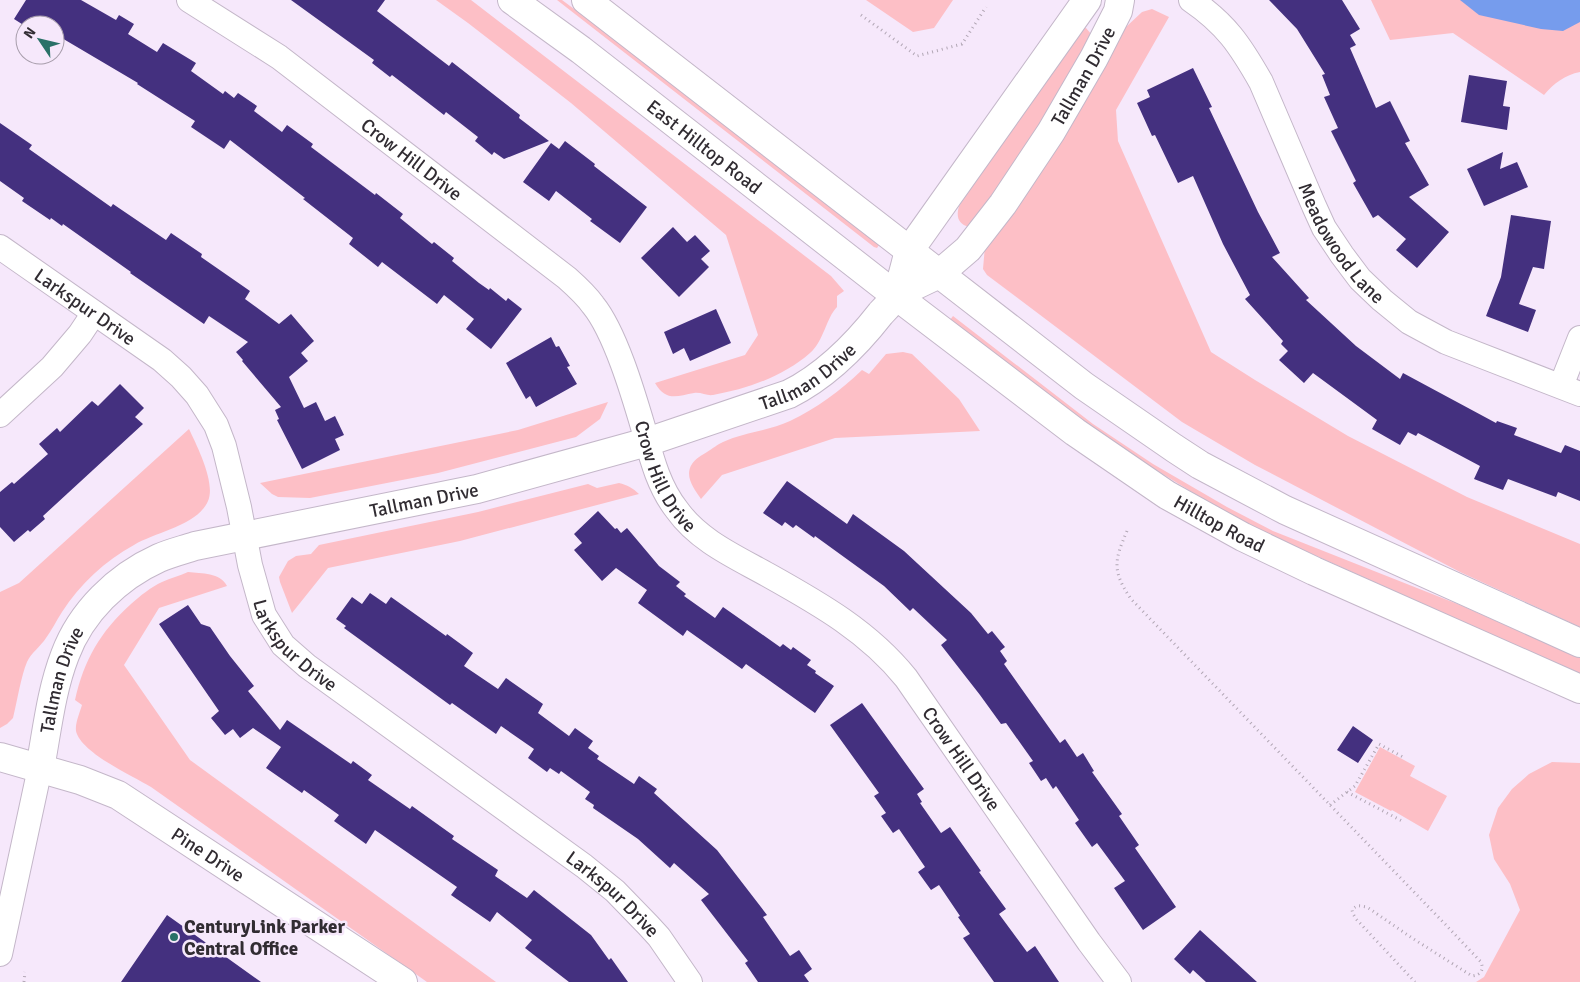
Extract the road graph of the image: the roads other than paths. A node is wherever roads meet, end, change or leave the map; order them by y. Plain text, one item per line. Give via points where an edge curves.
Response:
1 (189, 0) edge
2 (512, 0) edge
3 (586, 0) edge
4 (1087, 0) edge
5 (1120, 0) edge
6 (1191, 0) edge
7 (0, 247) edge
8 (909, 251) junction
9 (939, 274) junction
10 (896, 295) junction
11 (94, 313) junction
12 (1580, 338) edge
13 (1570, 390) edge
14 (0, 415) edge
15 (647, 442) junction
16 (244, 537) junction
17 (1580, 643) edge
18 (1580, 689) edge
19 (0, 757) edge
20 (40, 768) junction
21 (0, 954) edge
22 (402, 982) edge
23 (690, 982) edge
24 (1119, 982) edge

1 - 15 street, Crow Hill Drive via 279,57 576,286 603,319
2 - 10 main road, East Hilltop Road
3 - 8 main road
4 - 8 main road, Tallman Drive
5 - 9 main road, Tallman Drive via 1118,12 1094,58 1004,204 968,249
6 - 13 street, Meadowood Lane via 1229,32 1250,62 1324,228 1360,279 1396,312 1446,342
7 - 11 street, Larkspur Drive
8 - 9 main road
8 - 10 main road, Tallman Drive
9 - 10 main road, Tallman Drive
9 - 17 main road via 1084,386 1200,465 1284,510
10 - 15 main road, Tallman Drive via 854,343 807,385
10 - 18 main road, Hilltop Road via 1075,432 1191,510 1314,571
11 - 14 street via 52,367
11 - 16 street, Larkspur Drive via 162,360 203,404 224,446
12 - 13 street
15 - 16 main road, Tallman Drive via 477,489
15 - 24 street, Crow Hill Drive via 670,501 694,530 717,547 838,616 868,638 896,666
16 - 20 main road, Tallman Drive via 195,546 160,558 133,572 103,598 80,627 65,656
16 - 23 street, Larkspur Drive via 261,606 283,645 307,666 609,886 659,937
19 - 20 main road, Pine Drive
20 - 21 street
20 - 22 main road, Pine Drive via 118,795

